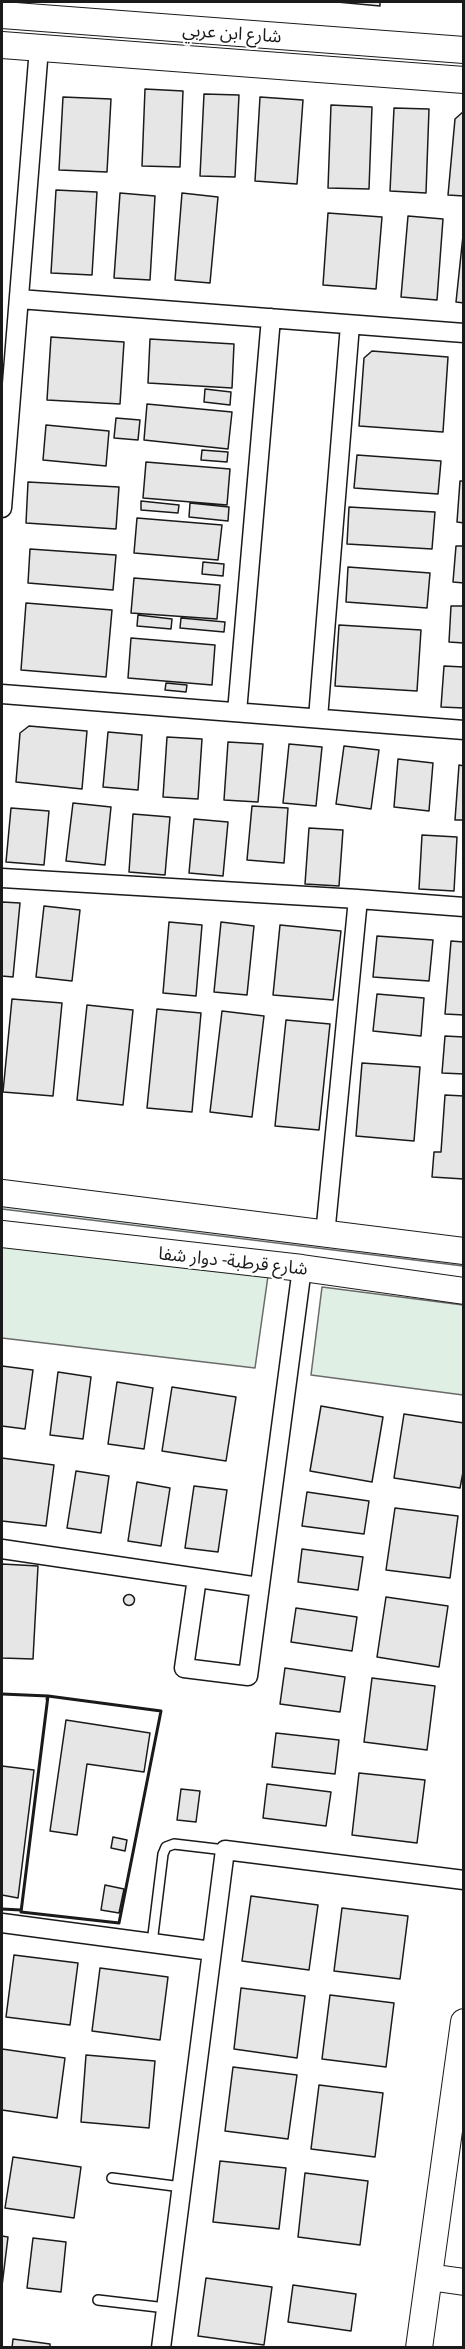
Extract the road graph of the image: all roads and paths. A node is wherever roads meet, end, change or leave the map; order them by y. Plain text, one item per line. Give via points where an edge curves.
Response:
1 (45, 10) edge
2 (2, 15) edge
3 (220, 32) junction
4 (2, 45) edge
5 (39, 48) junction
6 (464, 50) edge
7 (219, 61) junction
8 (464, 80) edge
9 (19, 299) junction
10 (271, 318) junction
11 (350, 326) junction
12 (464, 333) edge
13 (7, 367) edge
14 (2, 508) edge
15 (2, 694) edge
16 (237, 712) junction
17 (318, 718) junction
18 (464, 730) edge
19 (2, 878) edge
20 (358, 899) junction
21 (464, 907) edge
22 (2, 1193) edge
23 (119, 1209) junction
24 (2, 1234) edge
25 (325, 1235) junction
26 (115, 1248) junction
27 (464, 1251) edge
28 (302, 1268) junction
29 (464, 1291) edge
30 (2, 1549) edge
31 (197, 1578) junction
32 (259, 1587) junction
33 (225, 1850) junction
34 (464, 1880) edge
35 (2, 1923) edge
36 (152, 1943) junction
37 (212, 1951) junction
38 (464, 2022) edge
39 (112, 2178) dead end
40 (182, 2187) junction
41 (429, 2277) junction
42 (464, 2282) edge
43 (98, 2300) dead end
44 (166, 2308) junction
45 (161, 2348) edge
46 (419, 2348) edge

1 - 2 street, شارع ابن عربي
1 - 3 street, شارع ابن عربي
3 - 6 street, شارع ابن عربي
3 - 7 street
4 - 5 street
5 - 7 street
5 - 9 street
7 - 8 street
9 - 10 street
9 - 13 street
10 - 11 street
10 - 16 street
11 - 12 street
11 - 17 street
13 - 14 street
15 - 16 street
16 - 17 street
17 - 18 street
19 - 20 street
20 - 21 street
20 - 25 street
22 - 23 street
23 - 25 street
23 - 26 street
24 - 26 street, شارع قرطبة- دوار شفا
25 - 27 street
26 - 28 street, شارع قرطبة- دوار شفا
28 - 29 street, شارع قرطبة- دوار شفا
28 - 32 street
30 - 31 street
31 - 32 street
31 - 32 street via 184,1668 248,1676
33 - 34 street
33 - 36 lane via 174,1844 166,1847
33 - 37 street
35 - 36 street
36 - 37 street
37 - 40 street
38 - 41 street
39 - 40 lane
40 - 44 street
41 - 42 street
41 - 46 street
43 - 44 lane
44 - 45 street

